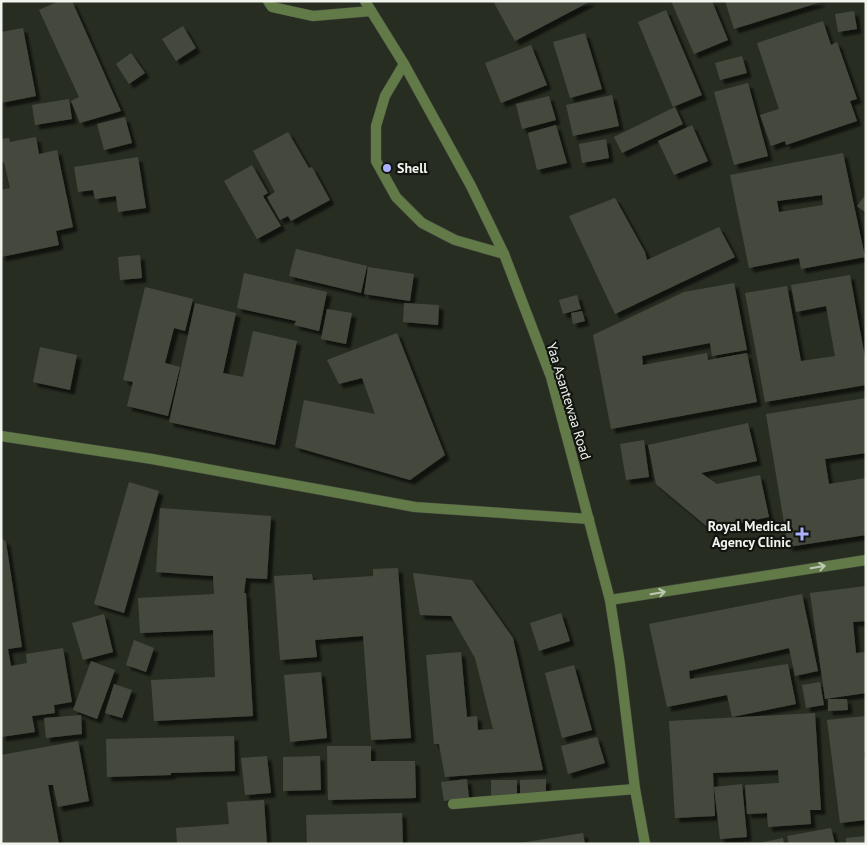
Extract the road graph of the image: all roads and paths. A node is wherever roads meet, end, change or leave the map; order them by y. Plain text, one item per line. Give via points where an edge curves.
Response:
1 (268, 1) edge
2 (365, 1) edge
3 (371, 11) junction
4 (404, 64) junction
5 (504, 254) junction
6 (1, 436) edge
7 (589, 519) junction
8 (866, 560) edge
9 (610, 600) junction
10 (635, 789) junction
11 (453, 804) dead end
12 (645, 844) edge

1 - 3 street via 272,7 313,16
2 - 3 street, Yaa Asantewaa Road
3 - 4 street, Yaa Asantewaa Road
4 - 5 street, Yaa Asantewaa Road
4 - 5 street via 382,103 376,126 376,161 396,197 422,223 455,240
5 - 7 street, Yaa Asantewaa Road via 551,378
6 - 7 street via 152,459 414,506
7 - 9 street, Yaa Asantewaa Road
9 -> 8 street
9 - 10 street, Yaa Asantewaa Road
10 - 11 street
10 - 12 street, Yaa Asantewaa Road

